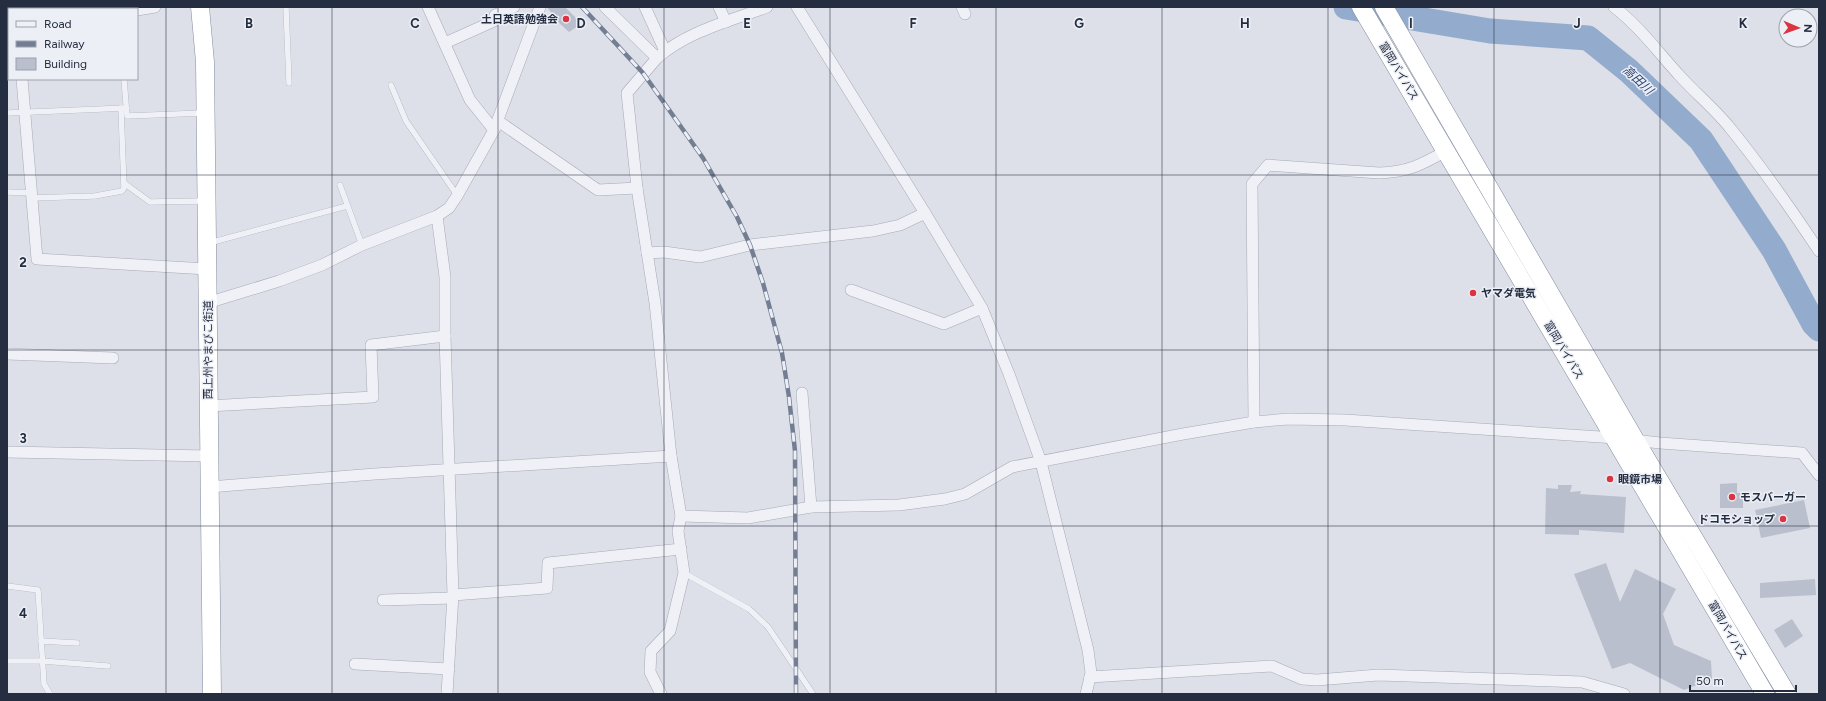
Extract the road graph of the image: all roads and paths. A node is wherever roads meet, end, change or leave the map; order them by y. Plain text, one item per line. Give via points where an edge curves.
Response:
1 (155, 7) edge
2 (200, 7) edge
3 (286, 7) edge
4 (428, 7) edge
5 (514, 7) edge
6 (540, 7) edge
7 (605, 7) edge
8 (646, 7) edge
9 (719, 7) edge
10 (768, 7) edge
11 (797, 7) edge
12 (1361, 7) edge
13 (1384, 7) edge
14 (1614, 7) edge
15 (138, 10) edge
16 (726, 22) junction
17 (444, 43) junction
18 (661, 55) junction
19 (22, 80) edge
20 (124, 80) edge
21 (289, 83) dead end
22 (391, 85) dead end
23 (124, 108) junction
24 (7, 113) edge
25 (25, 113) junction
26 (206, 113) junction
27 (496, 125) junction
28 (1446, 152) junction
29 (124, 183) junction
30 (340, 185) dead end
31 (637, 188) junction
32 (7, 192) edge
33 (32, 195) junction
34 (457, 196) junction
35 (206, 201) junction
36 (348, 206) junction
37 (925, 213) junction
38 (437, 216) junction
39 (207, 244) junction
40 (362, 245) junction
41 (1819, 251) edge
42 (647, 253) junction
43 (207, 269) junction
44 (851, 290) dead end
45 (207, 303) junction
46 (982, 308) junction
47 (445, 336) junction
48 (7, 354) edge
49 (113, 358) dead end
50 (802, 393) dead end
51 (208, 406) junction
52 (1254, 422) junction
53 (1616, 438) junction
54 (1635, 440) junction
55 (7, 452) edge
56 (209, 456) junction
57 (671, 456) junction
58 (1041, 462) junction
59 (450, 470) junction
60 (1819, 475) edge
61 (209, 487) junction
62 (811, 507) junction
63 (681, 516) junction
64 (681, 549) junction
65 (684, 573) junction
66 (7, 586) edge
67 (453, 597) junction
68 (383, 600) dead end
69 (41, 641) junction
70 (77, 643) dead end
71 (7, 661) edge
72 (42, 661) junction
73 (355, 664) dead end
74 (108, 666) dead end
75 (449, 670) junction
76 (1090, 677) junction
77 (50, 694) edge
78 (212, 694) edge
79 (447, 694) edge
80 (661, 694) edge
81 (813, 694) edge
82 (1086, 694) edge
83 (1624, 694) edge
84 (1765, 694) edge
85 (1787, 694) edge

1 - 15 street
2 - 26 highway, 西上州やまびこ街道
3 - 21 lane
4 - 17 street
5 - 17 street via 495,15 494,21
6 - 27 street
7 - 18 street
8 - 18 street
9 - 16 street
10 - 16 street
11 - 37 street
12 - 28 highway, 富岡バイパス
13 - 54 highway, 富岡バイパス
14 - 41 street via 1660,51 1678,74 1729,126
16 - 18 street via 691,35
17 - 27 street via 470,100
18 - 31 street via 627,93
19 - 25 street
20 - 23 lane
22 - 34 lane via 406,121
23 - 25 lane
23 - 26 lane via 127,116
23 - 29 lane
24 - 25 lane
25 - 33 street
26 - 35 highway, 西上州やまびこ街道
27 - 31 street via 598,190
27 - 34 street
28 - 52 street via 1415,168 1396,173 1268,165 1252,184
28 - 53 highway, 富岡バイパス
29 - 33 lane via 122,191 95,196
29 - 35 lane via 150,202
30 - 36 lane
31 - 42 street
32 - 33 lane
33 - 43 street via 37,259
34 - 38 street via 449,208
35 - 39 highway, 西上州やまびこ街道
36 - 39 lane
36 - 40 lane
37 - 42 street via 900,225 873,231 750,245 700,257 664,252
37 - 46 street
38 - 40 street
38 - 47 street via 445,276
39 - 43 highway, 西上州やまびこ街道
40 - 45 street via 322,265
42 - 57 street via 655,303
43 - 45 highway, 西上州やまびこ街道
44 - 46 street via 944,324
45 - 51 highway, 西上州やまびこ街道
46 - 58 street
47 - 51 street via 371,346 374,396
47 - 59 street
48 - 49 street
50 - 62 street
51 - 56 highway, 西上州やまびこ街道
52 - 53 street via 1288,419 1345,420
52 - 58 street
53 - 54 street
53 - 84 highway, 富岡バイパス
54 - 60 street via 1802,454
54 - 85 highway, 富岡バイパス
55 - 56 street
56 - 61 highway, 西上州やまびこ街道
57 - 59 street
57 - 63 street
58 - 62 street via 1012,467 965,494 945,499 899,505
58 - 76 street via 1088,650
59 - 61 street
59 - 67 street
61 - 78 highway, 西上州やまびこ街道
62 - 63 street via 748,518
63 - 64 street via 678,531
64 - 65 street
64 - 67 street via 548,563 547,588
65 - 80 street via 670,631 651,651 650,672
65 - 81 lane via 749,609 768,627
66 - 69 lane via 38,590
67 - 68 street
67 - 75 street
69 - 70 lane
69 - 72 lane
71 - 72 lane
72 - 74 lane
72 - 77 lane via 44,684
73 - 75 street
75 - 79 street
76 - 82 street
76 - 83 street via 1272,666 1302,679 1378,675 1582,682

